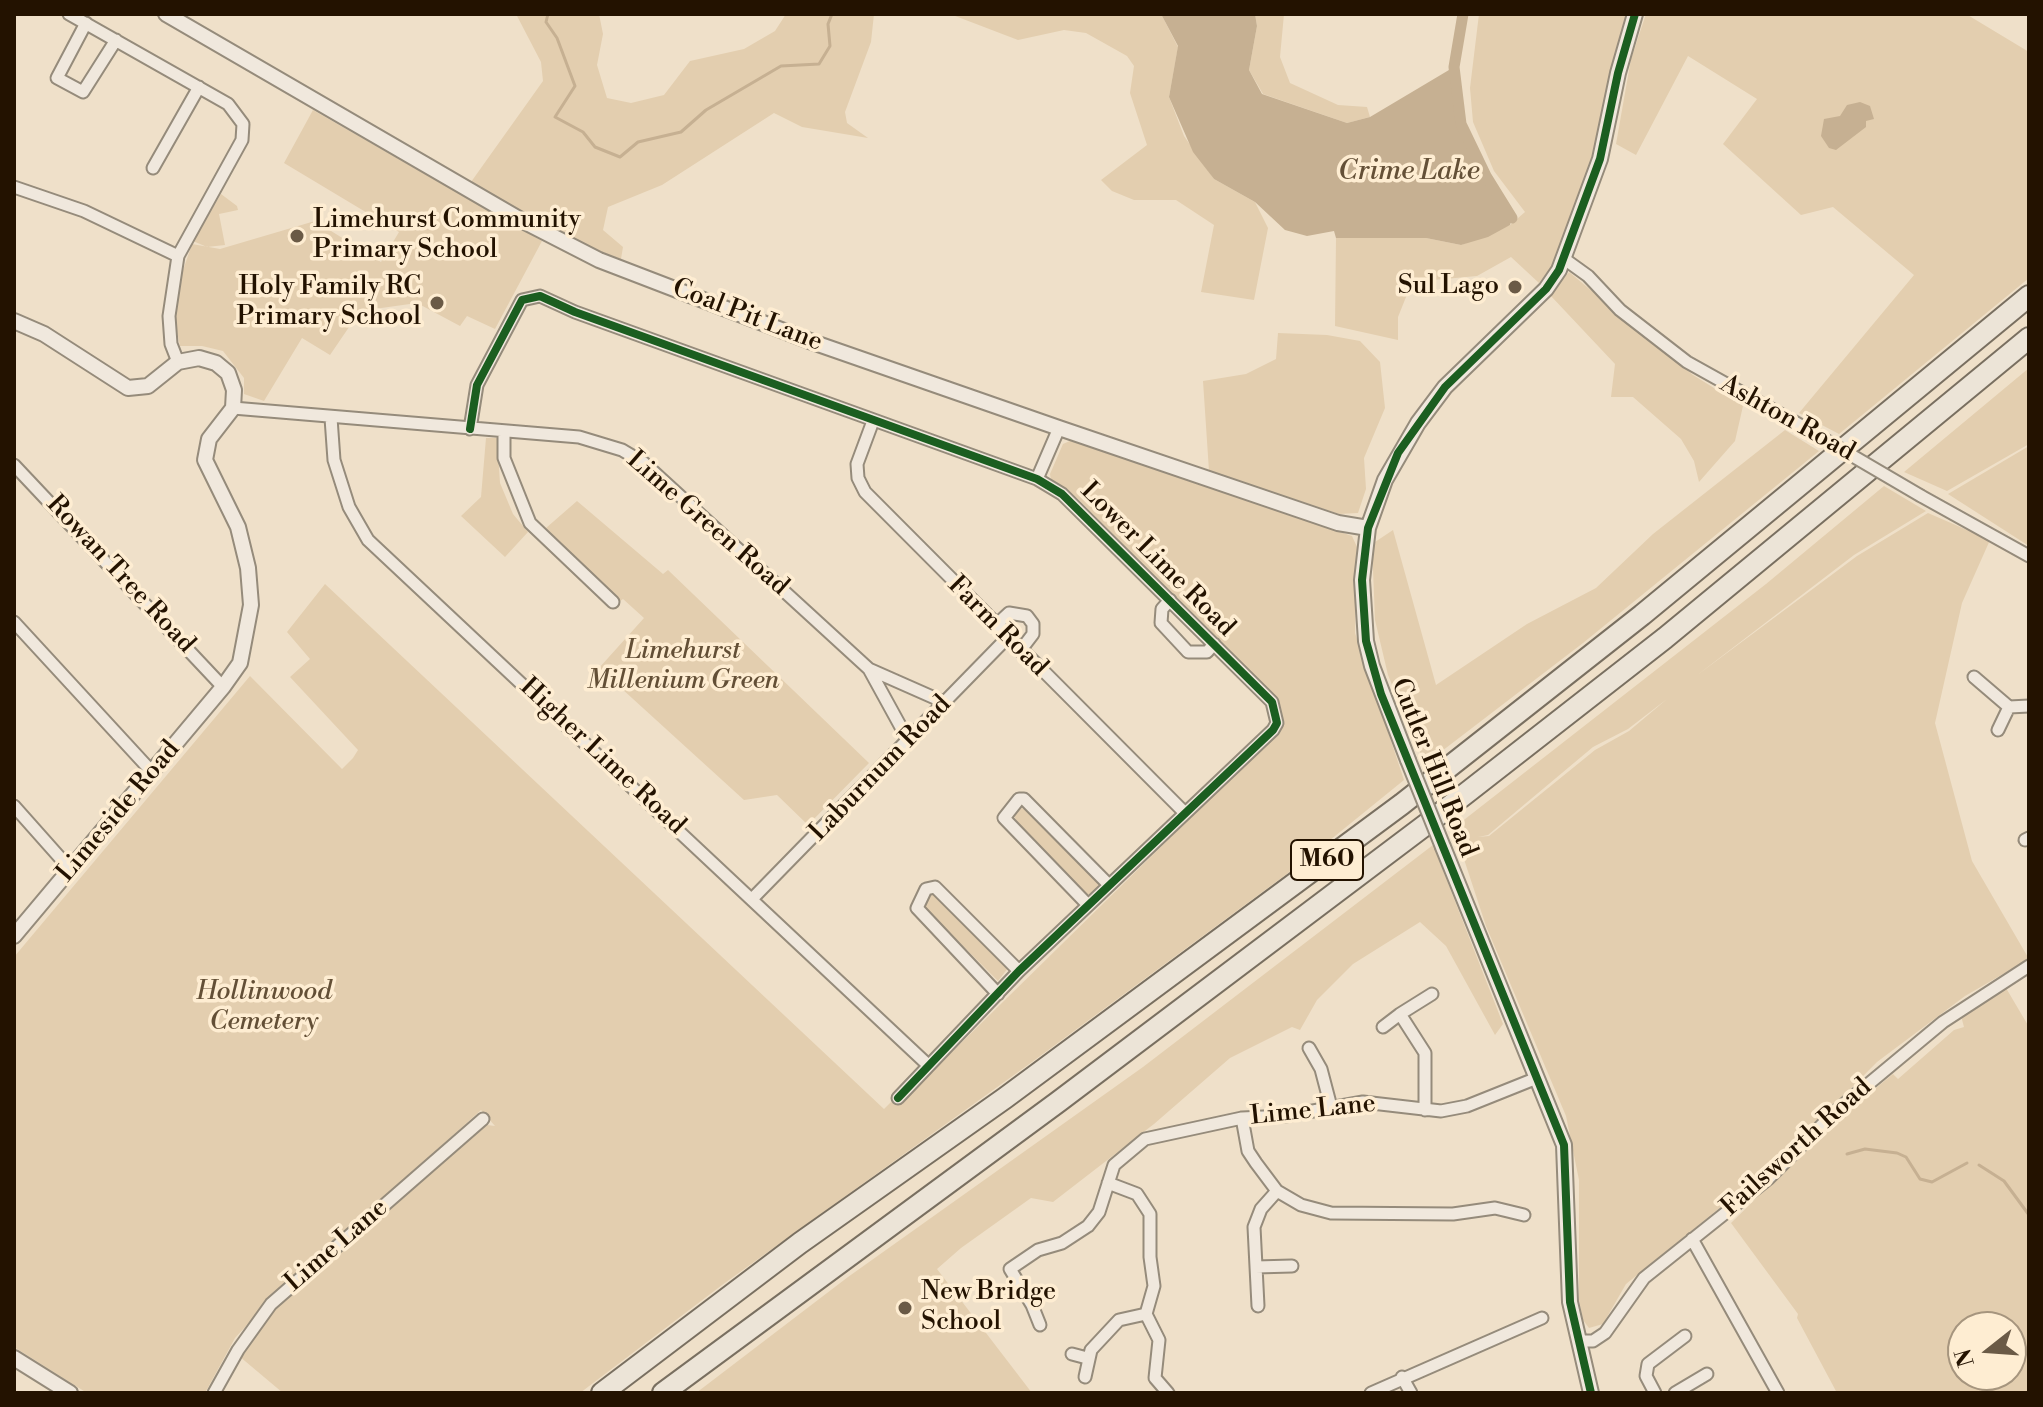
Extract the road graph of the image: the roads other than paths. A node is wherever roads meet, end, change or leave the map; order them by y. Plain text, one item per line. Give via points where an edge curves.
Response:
1 (69, 14) edge
2 (166, 14) edge
3 (1635, 14) edge
4 (86, 23) junction
5 (116, 40) junction
6 (199, 87) junction
7 (153, 168) dead end
8 (14, 187) edge
9 (178, 256) junction
10 (1563, 258) junction
11 (2029, 296) edge
12 (14, 321) edge
13 (2029, 338) edge
14 (178, 362) junction
15 (233, 408) junction
16 (331, 418) junction
17 (873, 421) junction
18 (1059, 428) junction
19 (470, 429) junction
20 (504, 432) junction
21 (14, 465) edge
22 (1037, 479) junction
23 (1368, 528) junction
24 (2029, 556) edge
25 (1170, 600) junction
26 (613, 602) dead end
27 (14, 622) edge
28 (995, 626) junction
29 (1007, 638) junction
30 (1214, 644) junction
31 (1020, 651) junction
32 (869, 669) junction
33 (1974, 677) dead end
34 (223, 687) junction
35 (946, 703) junction
36 (2029, 706) edge
37 (2009, 707) junction
38 (1998, 730) dead end
39 (908, 740) junction
40 (153, 773) junction
41 (14, 806) edge
42 (1185, 813) junction
43 (70, 869) junction
44 (1109, 885) junction
45 (753, 898) junction
46 (1088, 905) junction
47 (14, 936) edge
48 (2029, 966) edge
49 (1019, 971) junction
50 (998, 994) junction
51 (1432, 994) dead end
52 (1400, 1014) junction
53 (1383, 1027) dead end
54 (1309, 1057) dead end
55 (928, 1065) junction
56 (1537, 1078) junction
57 (898, 1098) dead end
58 (1331, 1107) junction
59 (1425, 1110) junction
60 (1242, 1118) junction
61 (483, 1119) dead end
62 (1108, 1183) junction
63 (1277, 1191) junction
64 (1524, 1215) dead end
65 (1692, 1239) junction
66 (1292, 1266) dead end
67 (1256, 1267) junction
68 (1258, 1306) dead end
69 (1146, 1314) junction
70 (1542, 1318) dead end
71 (1022, 1323) dead end
72 (1685, 1336) dead end
73 (1581, 1341) junction
74 (1072, 1354) dead end
75 (14, 1358) edge
76 (1087, 1358) junction
77 (1707, 1374) dead end
78 (1085, 1377) dead end
79 (1402, 1377) junction
80 (59, 1390) edge
81 (214, 1393) edge
82 (602, 1393) edge
83 (663, 1393) edge
84 (1168, 1393) edge
85 (1371, 1393) edge
86 (1411, 1393) edge
87 (1591, 1393) edge
88 (1655, 1393) edge
89 (1675, 1393) edge
90 (1778, 1393) edge

1 - 4 street
2 - 18 street, Coal Pit Lane via 562,243 815,343
3 - 10 street, Cutler Hill Road via 1600,159
4 - 5 street
4 - 5 street via 57,78 83,92
5 - 6 street
6 - 7 street
6 - 9 street via 228,104 243,124 242,140
8 - 9 street via 84,211
9 - 14 street via 169,316
10 - 23 street, Cutler Hill Road via 1546,289 1445,387 1418,423 1385,480
10 - 24 street, Ashton Road, bridge via 1687,362
11 - 82 highway, M60 via 1642,615 1402,804
12 - 14 street via 128,388 148,386
13 - 83 highway, M60 via 1665,638 1428,823
14 - 15 street via 199,358 228,373
15 - 16 street, Lime Green Road
15 - 34 street, Limeside Road via 209,439 205,455 238,527 251,605 240,663
16 - 19 street, Lime Green Road
16 - 45 street, Higher Lime Road via 334,460 349,507 368,540
17 - 19 street, Lower Lime Road via 540,296 522,300 484,371
17 - 22 street, Lower Lime Road
17 - 28 street, Farm Road via 857,464 865,492
18 - 22 street
18 - 23 street, Coal Pit Lane via 1338,523
19 - 20 street, Lime Green Road
20 - 26 street via 504,458 530,523
20 - 32 street, Lime Green Road via 579,437 644,463
21 - 34 street, Rowan Tree Road
22 - 25 street, Lower Lime Road via 1062,494
23 - 56 street, Cutler Hill Road, bridge via 1362,580 1366,641 1376,680
25 - 30 street, Lower Lime Road
25 - 30 street via 1162,609 1161,623 1188,652 1207,652
27 - 40 street
28 - 29 street, Farm Road
28 - 31 street via 1014,612 1031,619 1033,634
29 - 31 street, Farm Road
29 - 35 street, Laburnum Road
30 - 42 street, Lower Lime Road via 1272,702 1277,723
31 - 42 street, Farm Road
32 - 35 street, Lime Green Road
32 - 39 street, Lime Green Road
33 - 37 street
34 - 40 street, Limeside Road
35 - 39 street, Laburnum Road
36 - 37 street
37 - 38 street
39 - 45 street, Laburnum Road
40 - 43 street, Limeside Road
41 - 43 street
42 - 44 street, Lower Lime Road
43 - 47 street, Limeside Road
44 - 46 street, Lower Lime Road
44 - 46 street via 1019,799 1004,818
45 - 55 street, Higher Lime Road
46 - 49 street, Lower Lime Road
48 - 65 street, Failsworth Road via 1943,1022 1836,1111 1768,1179
49 - 50 street, Lower Lime Road
49 - 50 street via 935,887 926,889 917,908
50 - 55 street, Lower Lime Road
51 - 52 street
52 - 53 street
52 - 59 street via 1425,1053
54 - 58 street
55 - 57 street, Lower Lime Road
56 - 59 street, Lime Lane via 1467,1106
56 - 73 street, Cutler Hill Road via 1566,1158 1570,1302
58 - 59 street, Lime Lane via 1377,1102
58 - 60 street, Lime Lane
60 - 62 street, Lime Lane via 1145,1139 1118,1160
60 - 63 street via 1248,1151
61 - 81 street, Lime Lane via 271,1304
62 - 69 street via 1137,1194 1150,1214 1154,1286
62 - 71 street, Lime Lane via 1099,1212 1088,1226 1005,1273 1038,1321
63 - 64 street via 1331,1213 1453,1214 1495,1208
63 - 67 street via 1254,1227
65 - 73 street, Failsworth Road via 1644,1278 1605,1333
65 - 90 street
66 - 67 street
67 - 68 street
69 - 76 street via 1119,1320
69 - 84 street via 1159,1340 1155,1378
70 - 79 street
72 - 88 street via 1648,1364 1646,1376
73 - 87 street, Cutler Hill Road
74 - 76 street
75 - 80 street
76 - 78 street
77 - 89 street
79 - 85 street
79 - 86 street

